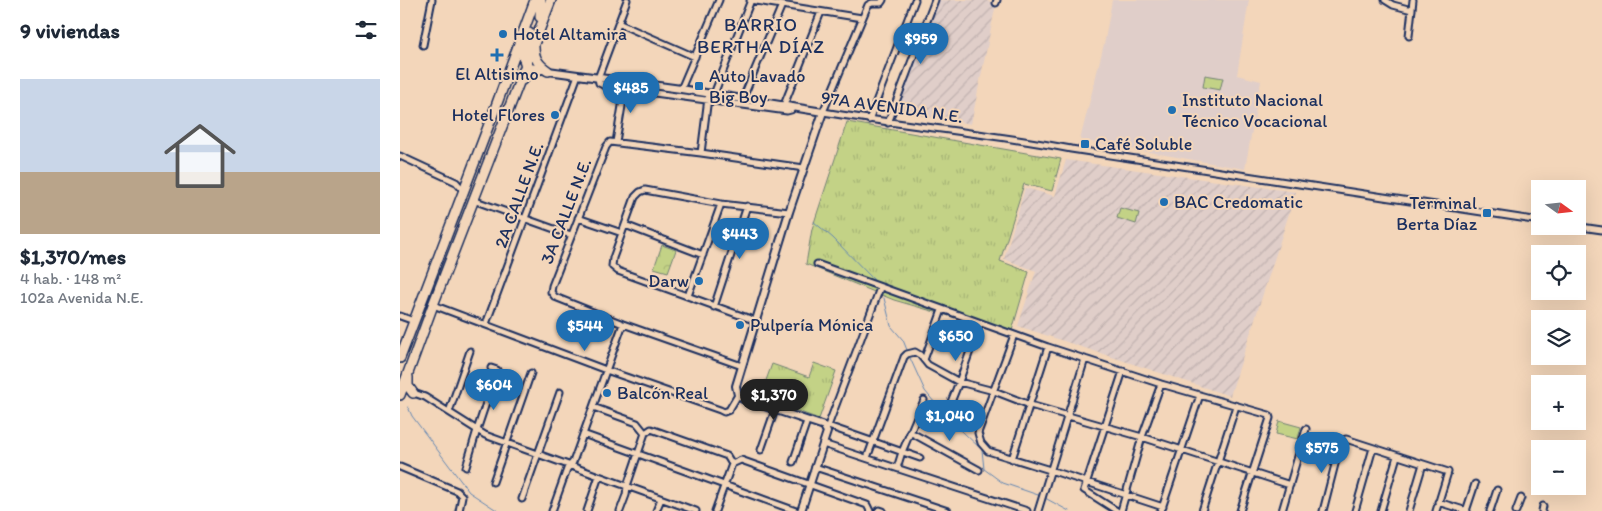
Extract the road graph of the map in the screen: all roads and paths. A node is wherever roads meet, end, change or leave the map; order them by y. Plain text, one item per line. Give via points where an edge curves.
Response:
1 (432, 0) edge
2 (541, 0) edge
3 (551, 0) edge
4 (627, 0) edge
5 (719, 0) edge
6 (751, 0) edge
7 (883, 0) edge
8 (914, 0) edge
9 (935, 0) edge
10 (1384, 0) edge
11 (1413, 0) edge
12 (533, 2) edge
13 (782, 5) junction
14 (1412, 10) junction
15 (821, 12) junction
16 (862, 18) junction
17 (618, 23) junction
18 (1409, 36) dead end
19 (535, 42) junction
20 (423, 45) dead end
21 (695, 57) junction
22 (526, 66) junction
23 (544, 70) junction
24 (578, 76) junction
25 (598, 78) junction
26 (625, 85) junction
27 (517, 88) junction
28 (681, 89) junction
29 (710, 96) junction
30 (743, 98) junction
31 (784, 105) junction
32 (496, 106) junction
33 (792, 107) junction
34 (823, 112) junction
35 (869, 120) junction
36 (888, 123) junction
37 (616, 142) junction
38 (701, 153) junction
39 (400, 156) edge
40 (804, 168) junction
41 (463, 190) junction
42 (474, 200) junction
43 (721, 204) junction
44 (747, 206) junction
45 (789, 212) junction
46 (578, 218) junction
47 (524, 219) junction
48 (1531, 220) edge
49 (625, 225) junction
50 (1586, 228) edge
51 (1602, 230) edge
52 (622, 233) junction
53 (571, 236) junction
54 (703, 255) junction
55 (817, 264) dead end
56 (880, 288) junction
57 (688, 296) junction
58 (433, 305) junction
59 (714, 307) junction
60 (942, 310) junction
61 (400, 316) edge
62 (414, 321) junction
63 (756, 321) junction
64 (980, 323) junction
65 (486, 324) junction
66 (623, 324) junction
67 (1014, 335) junction
68 (1048, 347) junction
69 (470, 351) dead end
70 (400, 358) edge
71 (1085, 359) junction
72 (924, 360) junction
73 (411, 366) junction
74 (742, 366) junction
75 (491, 368) dead end
76 (606, 370) junction
77 (1122, 371) junction
78 (530, 373) dead end
79 (960, 382) junction
80 (1161, 384) junction
81 (994, 391) junction
82 (401, 392) edge
83 (560, 392) dead end
84 (413, 393) junction
85 (738, 395) junction
86 (1200, 395) junction
87 (924, 400) dead end
88 (1030, 405) junction
89 (1236, 406) junction
90 (593, 407) junction
91 (949, 407) dead end
92 (775, 410) junction
93 (450, 412) junction
94 (1067, 416) junction
95 (807, 421) junction
96 (827, 427) junction
97 (1104, 427) junction
98 (1306, 429) dead end
99 (476, 430) junction
100 (910, 432) junction
101 (644, 433) junction
102 (583, 434) junction
103 (1142, 438) junction
104 (873, 441) junction
105 (506, 442) junction
106 (823, 444) junction
107 (1373, 448) junction
108 (761, 450) dead end
109 (1181, 451) junction
110 (902, 452) junction
111 (638, 453) junction
112 (538, 454) junction
113 (1397, 456) junction
114 (867, 458) junction
115 (920, 458) dead end
116 (1012, 459) junction
117 (794, 462) dead end
118 (1218, 462) junction
119 (732, 464) junction
120 (1423, 464) junction
121 (571, 466) junction
122 (400, 467) edge
123 (466, 467) dead end
124 (815, 467) junction
125 (897, 468) junction
126 (979, 470) dead end
127 (1050, 470) junction
128 (1252, 473) junction
129 (599, 476) junction
130 (492, 482) dead end
131 (1086, 483) junction
132 (810, 484) junction
133 (1475, 484) dead end
134 (724, 485) junction
135 (1290, 485) junction
136 (626, 486) junction
137 (1497, 490) dead end
138 (1125, 495) junction
139 (1520, 498) dead end
140 (522, 499) dead end
141 (661, 499) junction
142 (1438, 502) junction
143 (1162, 509) edge
144 (459, 511) edge
145 (552, 511) edge
146 (587, 511) edge
147 (620, 511) edge
148 (656, 511) edge
149 (696, 511) edge
150 (715, 511) edge
151 (796, 511) edge
152 (800, 511) edge
153 (870, 511) edge
154 (878, 511) edge
155 (883, 511) edge
156 (948, 511) edge
157 (1027, 511) edge
158 (1038, 511) edge
159 (1119, 511) edge
160 (1202, 511) edge
161 (1240, 511) edge
162 (1282, 511) edge
163 (1323, 511) edge
164 (1355, 511) edge
165 (1380, 511) edge
166 (1409, 511) edge
167 (1436, 511) edge
168 (1466, 511) edge
169 (1490, 511) edge
170 (1516, 511) edge

1 - 20 street
2 - 19 highway via 542,12
3 - 19 highway
4 - 17 street
5 - 21 street
6 - 13 street
6 - 29 street
7 - 16 street via 869,4
8 - 35 street
9 - 36 street
10 - 14 street
11 - 14 street
12 - 22 highway via 532,22 522,54
12 - 32 highway
13 - 15 street
13 - 30 street
14 - 18 street
15 - 16 street
15 - 31 street
16 - 34 street
17 - 21 street
17 - 25 street
19 - 22 highway
19 - 23 highway via 536,58
21 - 28 street
22 - 23 street, 97A AVENIDA N.E.
22 - 27 highway
22 - 32 highway via 514,72 504,99
23 - 24 street, 97A AVENIDA N.E.
23 - 27 highway via 528,73
24 - 25 street, 97A AVENIDA N.E.
24 - 47 street, 2A CALLE N.E.
25 - 26 street, 97A AVENIDA N.E.
26 - 28 street, 97A AVENIDA N.E.
26 - 29 street
26 - 37 street
27 - 42 highway
28 - 29 street, 97A AVENIDA N.E.
29 - 30 street, 97A AVENIDA N.E.
29 - 33 street via 787,111
29 - 38 street
30 - 31 street, 97A AVENIDA N.E.
31 - 33 street, 97A AVENIDA N.E.
32 - 41 highway
33 - 34 street, 97A AVENIDA N.E.
34 - 35 street, 97A AVENIDA N.E.
34 - 40 street
35 - 36 street, 97A AVENIDA N.E.
36 - 48 street, 97A AVENIDA N.E. via 1034,142
37 - 38 street
37 - 46 street, 3A CALLE N.E. via 610,142 606,147
38 - 40 street
39 - 41 street via 456,182
40 - 45 street
41 - 62 highway
42 - 47 street
42 - 58 highway
43 - 44 street
43 - 49 street via 645,190 635,197
43 - 54 street
44 - 45 street
44 - 59 street
45 - 63 street
46 - 52 street
46 - 53 street, 3A CALLE N.E.
47 - 53 street
47 - 65 street, 2A CALLE N.E.
49 - 52 street
49 - 54 street
50 - 51 street
52 - 57 street via 612,266
53 - 66 street, 3A CALLE N.E. via 551,292 555,297
54 - 57 street
55 - 56 street
56 - 60 street
56 - 96 street
57 - 59 street
58 - 65 street
58 - 73 highway
59 - 63 street
60 - 64 street
60 - 72 street
61 - 62 street
62 - 70 highway
63 - 74 street
64 - 67 street
64 - 79 street
65 - 76 street
66 - 74 street
66 - 76 street
67 - 68 street
67 - 81 street
68 - 71 street
68 - 88 street
69 - 93 street
71 - 77 street
71 - 94 street
72 - 79 street
72 - 104 street via 916,352 904,357
73 - 82 highway
73 - 84 highway via 408,383
74 - 85 street via 736,386
75 - 99 street via 497,370
76 - 85 street via 724,412 731,408
76 - 90 street
77 - 80 street
77 - 97 street
78 - 105 street
79 - 81 street
79 - 91 street
80 - 86 street
80 - 103 street
81 - 88 street
81 - 116 street via 978,433 988,451
82 - 84 street
83 - 112 street
84 - 93 street
85 - 92 street
86 - 89 street
86 - 109 street
87 - 100 street
88 - 94 street
88 - 116 street
89 - 118 street
89 - 128 street via 1266,413 1270,418
90 - 101 street via 637,423
90 - 102 street
92 - 95 street
92 - 108 street
93 - 99 street
94 - 97 street
94 - 127 street
95 - 96 street
95 - 117 street
96 - 104 street
96 - 106 street
97 - 103 street
97 - 131 street
98 - 135 street
99 - 105 street
99 - 123 street
100 - 110 street
100 - 126 street
101 - 111 street
101 - 119 street via 651,429 726,456
102 - 111 street
102 - 121 street
103 - 109 street
103 - 138 street
104 - 110 street
104 - 114 street
105 - 112 street
105 - 130 street
106 - 114 street
106 - 124 street
107 - 113 street
107 - 163 street via 1346,439 1341,441
107 - 164 street
109 - 118 street
109 - 143 street
110 - 115 street
110 - 125 street
111 - 134 street
111 - 136 street
112 - 121 street
112 - 140 street
113 - 120 street
113 - 165 street
114 - 125 street
116 - 127 street
118 - 128 street
118 - 160 street
119 - 132 street via 741,460
119 - 134 street
120 - 142 street via 1448,472
120 - 166 street
121 - 129 street
121 - 145 street via 567,469
122 - 144 street via 457,491 462,496
124 - 132 street
124 - 156 street
125 - 157 street
127 - 131 street
127 - 158 street
128 - 135 street
128 - 161 street
129 - 136 street
129 - 146 street
131 - 138 street
131 - 159 street via 1084,490
132 - 152 street
132 - 153 street via 867,505
133 - 168 street
134 - 150 street
134 - 151 street
135 - 162 street
136 - 141 street
136 - 147 street
137 - 169 street
138 - 143 street
138 - 159 street
139 - 170 street
141 - 148 street
141 - 149 street
142 - 167 street
142 - 168 street
154 - 155 street

